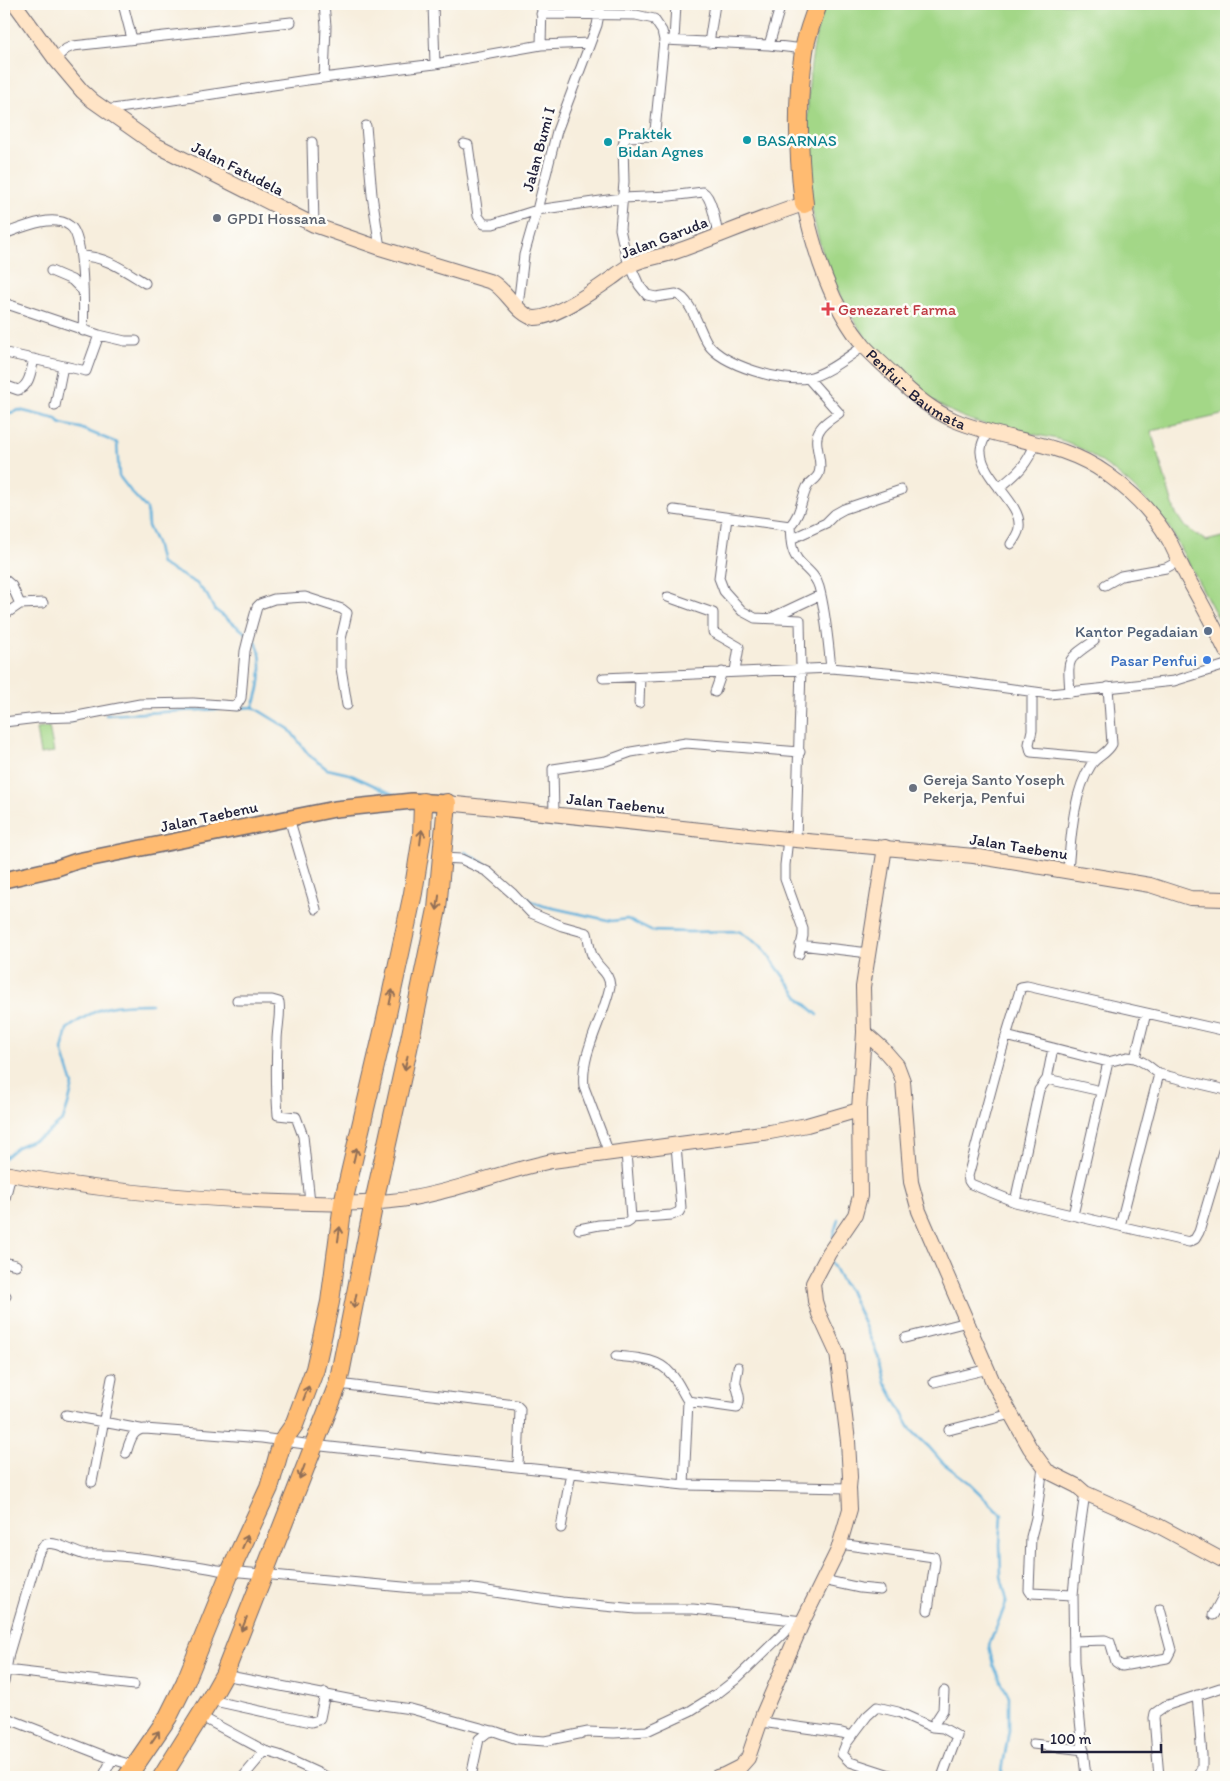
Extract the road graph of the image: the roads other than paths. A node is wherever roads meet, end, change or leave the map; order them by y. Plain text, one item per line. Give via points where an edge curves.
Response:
1 (15, 4) edge
2 (123, 4) edge
3 (324, 4) edge
4 (433, 4) edge
5 (542, 4) edge
6 (601, 4) edge
7 (676, 4) edge
8 (715, 4) edge
9 (780, 4) edge
10 (818, 4) edge
11 (542, 14) junction
12 (600, 16) junction
13 (291, 22) dead end
14 (132, 39) junction
15 (664, 40) junction
16 (674, 40) junction
17 (590, 43) junction
18 (709, 43) junction
19 (541, 45) junction
20 (769, 45) junction
21 (804, 50) junction
22 (55, 58) junction
23 (435, 64) junction
24 (324, 78) junction
25 (106, 110) junction
26 (366, 126) dead end
27 (312, 142) dead end
28 (464, 144) dead end
29 (622, 198) junction
30 (804, 204) junction
31 (537, 210) junction
32 (314, 225) junction
33 (4, 234) edge
34 (718, 236) junction
35 (380, 248) junction
36 (81, 256) junction
37 (631, 265) junction
38 (51, 271) dead end
39 (144, 283) dead end
40 (82, 290) junction
41 (4, 303) edge
42 (518, 306) junction
43 (84, 331) junction
44 (99, 336) junction
45 (136, 341) dead end
46 (864, 346) junction
47 (6, 353) dead end
48 (34, 359) junction
49 (63, 366) junction
50 (808, 378) junction
51 (4, 385) edge
52 (55, 406) dead end
53 (988, 430) junction
54 (1036, 442) junction
55 (999, 488) junction
56 (901, 490) dead end
57 (674, 510) dead end
58 (727, 518) junction
59 (790, 526) junction
60 (791, 538) junction
61 (1011, 544) dead end
62 (1179, 561) junction
63 (4, 579) edge
64 (1105, 585) dead end
65 (820, 595) junction
66 (668, 597) dead end
67 (43, 602) dead end
68 (20, 604) junction
69 (4, 615) edge
70 (768, 619) junction
71 (1094, 641) dead end
72 (1226, 651) edge
73 (1226, 665) edge
74 (802, 668) junction
75 (831, 668) junction
76 (735, 671) junction
77 (722, 672) junction
78 (640, 677) junction
79 (603, 678) dead end
80 (1108, 686) junction
81 (715, 692) dead end
82 (1032, 692) junction
83 (1070, 693) junction
84 (639, 703) dead end
85 (347, 705) dead end
86 (4, 722) edge
87 (800, 752) junction
88 (1096, 758) junction
89 (418, 802) junction
90 (447, 802) junction
91 (554, 814) junction
92 (289, 818) junction
93 (792, 840) junction
94 (885, 847) junction
95 (443, 858) junction
96 (1068, 870) junction
97 (4, 880) edge
98 (1226, 899) edge
99 (316, 909) dead end
100 (869, 953) junction
101 (237, 1000) dead end
102 (1146, 1013) junction
103 (1226, 1031) edge
104 (864, 1032) junction
105 (1006, 1036) junction
106 (1053, 1048) junction
107 (1135, 1058) junction
108 (1108, 1062) junction
109 (1159, 1074) junction
110 (1047, 1079) junction
111 (1226, 1090) edge
112 (1101, 1091) junction
113 (859, 1110) junction
114 (676, 1145) junction
115 (1225, 1147) edge
116 (626, 1152) junction
117 (609, 1153) junction
118 (8, 1174) edge
119 (4, 1202) edge
120 (310, 1202) junction
121 (374, 1202) junction
122 (1015, 1202) junction
123 (344, 1203) junction
124 (1073, 1215) junction
125 (631, 1218) junction
126 (1120, 1226) junction
127 (579, 1229) dead end
128 (4, 1262) edge
129 (16, 1265) dead end
130 (967, 1322) junction
131 (905, 1338) dead end
132 (616, 1356) dead end
133 (738, 1367) dead end
134 (988, 1368) junction
135 (112, 1378) dead end
136 (934, 1382) dead end
137 (338, 1384) junction
138 (688, 1401) junction
139 (1011, 1414) junction
140 (66, 1415) dead end
141 (104, 1422) junction
142 (140, 1429) junction
143 (948, 1430) dead end
144 (282, 1442) junction
145 (312, 1446) junction
146 (126, 1453) dead end
147 (518, 1466) junction
148 (1043, 1467) junction
149 (571, 1473) junction
150 (92, 1482) dead end
151 (684, 1485) junction
152 (848, 1488) junction
153 (1086, 1493) junction
154 (561, 1528) dead end
155 (840, 1544) junction
156 (1226, 1562) edge
157 (230, 1570) junction
158 (264, 1574) junction
159 (823, 1580) junction
160 (880, 1590) dead end
161 (1226, 1592) edge
162 (1072, 1595) junction
163 (1160, 1609) dead end
164 (928, 1610) dead end
165 (1213, 1615) dead end
166 (800, 1621) junction
167 (1074, 1641) junction
168 (6, 1670) junction
169 (224, 1674) junction
170 (4, 1682) edge
171 (134, 1685) dead end
172 (1220, 1688) dead end
173 (944, 1691) dead end
174 (324, 1693) junction
175 (1197, 1695) junction
176 (210, 1700) junction
177 (4, 1716) edge
178 (200, 1716) junction
179 (761, 1722) junction
180 (932, 1727) junction
181 (494, 1731) junction
182 (852, 1736) junction
183 (1033, 1744) dead end
184 (1084, 1750) junction
185 (265, 1751) junction
186 (112, 1759) junction
187 (131, 1771) edge
188 (165, 1776) edge
189 (320, 1776) edge
190 (103, 1777) edge
191 (243, 1777) edge
192 (471, 1777) edge
193 (717, 1777) edge
194 (896, 1777) edge
195 (942, 1777) edge
196 (1086, 1777) edge
197 (1159, 1777) edge
198 (1197, 1777) edge

1 - 22 street, Jalan Fatudela
2 - 14 street
3 - 24 street
4 - 23 street
5 - 11 street
6 - 12 street, Jalan Bumi I
7 - 16 street
8 - 18 street
9 - 20 street
10 - 21 highway, Penfui - Baumata
11 - 12 street
11 - 19 street
12 - 15 street via 636,15 654,19
12 - 17 street, Jalan Bumi I
13 - 14 street
14 - 22 street via 73,46
15 - 16 street
15 - 29 street via 655,130 650,136 630,137 624,141
16 - 18 street
17 - 19 street
17 - 31 street, Jalan Bumi I via 556,131
18 - 20 street
19 - 23 street
20 - 21 street
21 - 30 highway, Penfui - Baumata via 799,164
22 - 25 street, Jalan Fatudela via 82,91
23 - 24 street
24 - 25 street
25 - 32 street, Jalan Fatudela via 154,144
26 - 35 street
27 - 32 street
28 - 31 street via 468,145 481,222 493,224
29 - 31 street
29 - 34 street via 704,192 709,199
29 - 37 street via 620,228
30 - 34 street, Jalan Garuda
30 - 46 street, Penfui - Baumata via 826,281
31 - 42 street, Jalan Bumi I via 524,255
32 - 35 street, Jalan Fatudela
33 - 36 street via 40,222 68,224 75,230
34 - 37 street, Jalan Garuda
35 - 42 street, Jalan Fatudela via 492,282
36 - 39 street via 94,256 110,262
36 - 40 street
37 - 42 street, Jalan Garuda via 546,316 524,315
37 - 50 street via 647,295 676,294 682,297 708,345 721,356 765,374
38 - 40 street via 72,280
40 - 43 street
41 - 43 street
43 - 44 street
44 - 45 street
44 - 49 street via 86,372
46 - 50 street
46 - 53 street, Penfui - Baumata via 912,394 932,408 954,420
47 - 48 street
48 - 49 street
48 - 51 street via 24,387 18,390
49 - 52 street
50 - 59 street via 839,413 817,433 820,472 808,486 798,516
53 - 54 street, Penfui - Baumata
53 - 55 street via 980,451 989,475
54 - 55 street via 1019,472
54 - 62 street, Penfui - Baumata via 1070,453 1106,473 1130,492 1152,516
55 - 61 street via 1018,517 1019,527
56 - 60 street via 844,509 826,523
57 - 58 street
58 - 59 street
58 - 70 street via 719,578 721,584 732,602 748,615
59 - 60 street
60 - 65 street via 794,553 816,579
62 - 64 street via 1166,568 1121,576
62 - 72 street, Penfui - Baumata
63 - 68 street via 12,586
65 - 70 street
65 - 75 street
66 - 76 street via 713,613 713,632 739,647
67 - 68 street
68 - 69 street
70 - 74 street via 800,620
71 - 83 street via 1070,660
73 - 80 street via 1174,681
74 - 75 street
74 - 76 street
74 - 87 street
75 - 82 street
76 - 77 street
77 - 78 street
77 - 81 street
78 - 79 street
78 - 84 street
80 - 83 street
80 - 88 street via 1112,744
82 - 83 street
82 - 88 street via 1031,752
85 - 86 street via 341,668 341,639 347,613 305,597 274,599 257,607 245,651 241,698 237,705 160,702 61,719
87 - 91 street via 686,744 553,769
87 - 93 street
88 - 96 street via 1085,777 1077,802
89 - 90 main road, Jalan Taebenu
89 - 92 main road, Jalan Taebenu via 335,809
123 -> 89 highway via 413,893 422,836
90 - 91 street, Jalan Taebenu
90 - 95 highway
91 - 93 street, Jalan Taebenu
92 - 97 main road, Jalan Taebenu via 77,861
92 - 99 street
93 - 94 street, Jalan Taebenu
93 - 100 street via 785,879 801,922 800,950
94 - 96 street, Jalan Taebenu
94 - 100 street
95 - 117 street via 461,859 488,872 531,913 587,933 592,956 607,974 610,986 582,1076
95 -> 121 highway via 437,910
96 - 98 street, Jalan Taebenu via 1150,885 1190,898
100 - 104 street via 863,987
101 - 120 street via 279,1002 278,1115 296,1117 301,1129
102 - 103 street
102 - 105 street via 1027,986 1021,987
102 - 107 street
104 - 113 street
104 - 130 street via 898,1066 903,1081 914,1196
105 - 106 street
105 - 122 street via 968,1176 971,1184
106 - 108 street
106 - 110 street
107 - 108 street
107 - 109 street
108 - 112 street
109 - 111 street
109 - 126 street
110 - 112 street
110 - 122 street via 1039,1090
112 - 124 street
113 - 114 street via 788,1128
113 - 152 street via 861,1173 858,1206 813,1283 815,1301 837,1353 848,1441
114 - 116 street
114 - 125 street via 679,1212
115 - 126 street via 1195,1240 1189,1242
116 - 117 street
116 - 125 street
117 - 121 street via 522,1167 453,1189
118 - 119 street
118 - 120 street via 132,1193
120 - 123 street
121 - 123 street
121 -> 137 highway
122 - 124 street
144 -> 123 highway via 294,1425 320,1351
124 - 126 street
125 - 127 street via 626,1223
128 - 129 street
130 - 131 street
130 - 134 street
132 - 138 street via 656,1362 665,1367
133 - 138 street via 736,1383 740,1398 737,1408
134 - 136 street
134 - 139 street
135 - 141 street
137 - 145 highway
137 - 147 street via 516,1405 520,1409
138 - 151 street
139 - 143 street
139 - 148 street
140 - 141 street
141 - 142 street
141 - 150 street
142 - 144 street
142 - 146 street via 131,1438
144 - 145 street
157 -> 144 highway via 269,1488
145 - 147 street
145 -> 158 highway
147 - 149 street
148 - 153 street
148 - 162 street via 1031,1537 1029,1590 1031,1593
149 - 151 street
149 - 154 street
151 - 152 street
152 - 155 street via 850,1510
153 - 156 street via 1157,1525
153 - 162 street
155 - 159 street
155 - 164 street via 934,1557 936,1562
157 - 158 street
157 - 168 street via 142,1558 85,1555 52,1542 45,1544 36,1560
187 -> 157 highway via 168,1717 185,1683
158 - 166 street via 414,1588 466,1588 562,1602 636,1609 693,1609
158 -> 169 highway
159 - 160 street
159 - 166 street
161 - 165 street
162 - 167 street
163 - 167 street via 1171,1650 1167,1658 1122,1666 1116,1662 1110,1642
166 - 179 street
166 - 181 street via 723,1690 690,1711 647,1731 588,1732 545,1741 518,1739
167 - 184 street
168 - 170 street
168 - 171 street
169 - 174 street
169 - 176 highway
172 - 175 street
173 - 180 street via 944,1710
174 - 176 street via 320,1718 311,1722
174 - 181 street via 411,1709
175 - 197 street via 1155,1713
175 - 198 street via 1202,1755 1202,1768
176 - 178 highway
177 - 186 street
178 - 185 street
178 - 188 highway
179 - 182 street
179 - 193 street via 748,1758 740,1767
180 - 182 street via 877,1707
180 - 195 street via 943,1728 957,1736
181 - 192 street via 479,1739
182 - 194 street via 843,1750 845,1758
183 - 184 street
184 - 196 street
185 - 189 street
185 - 191 street
186 - 187 street
186 - 190 street

